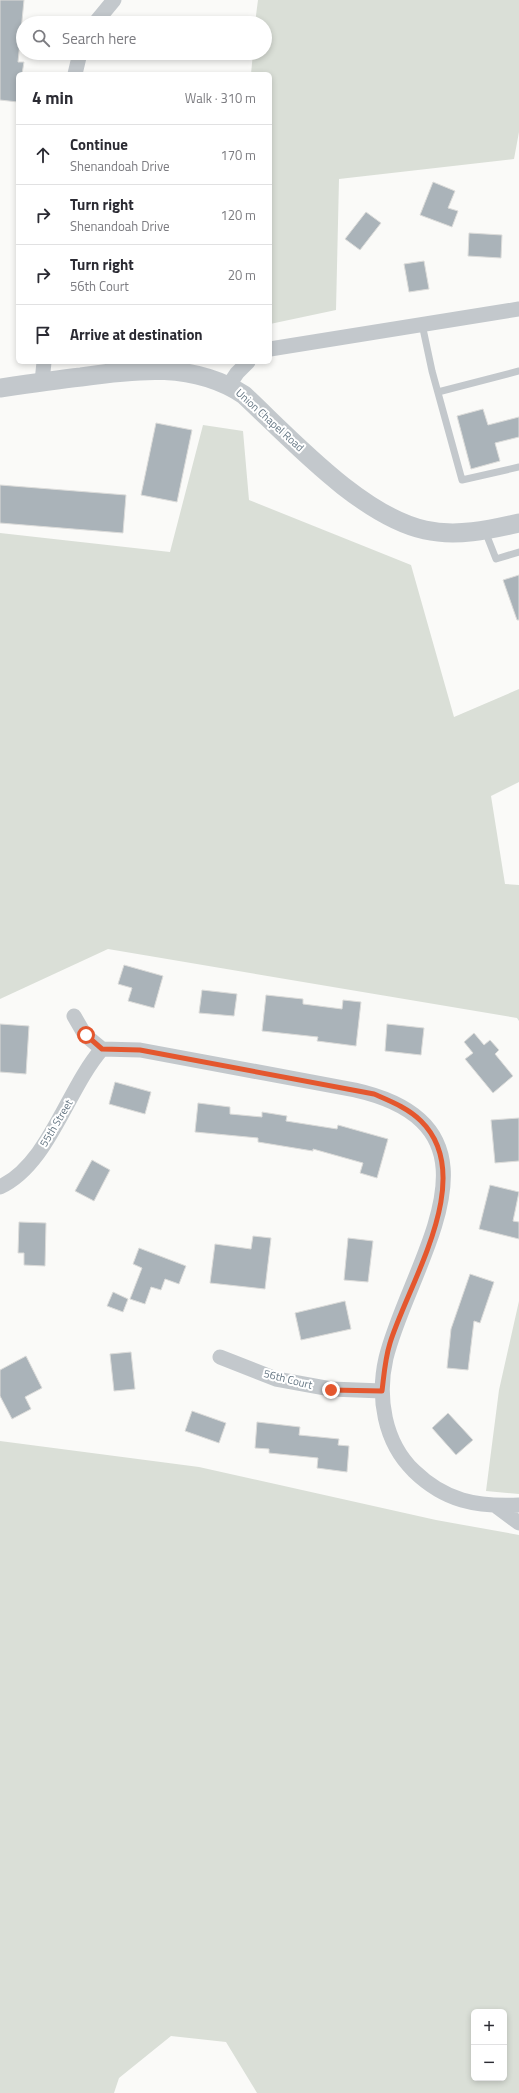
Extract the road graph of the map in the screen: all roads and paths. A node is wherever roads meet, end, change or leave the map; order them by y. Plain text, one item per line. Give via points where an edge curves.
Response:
1 (114, 0) edge
2 (101, 16) edge
3 (79, 60) edge
4 (76, 72) edge
5 (519, 308) edge
6 (422, 324) junction
7 (272, 349) edge
8 (44, 364) edge
9 (246, 364) edge
10 (519, 371) edge
11 (42, 382) junction
12 (230, 385) junction
13 (0, 388) edge
14 (438, 392) junction
15 (519, 467) edge
16 (519, 523) edge
17 (485, 530) junction
18 (519, 552) edge
19 (74, 1016) dead end
20 (102, 1049) junction
21 (0, 1187) edge
22 (220, 1357) dead end
23 (382, 1391) junction
24 (519, 1505) edge
25 (496, 1506) junction
26 (519, 1523) edge

1 - 2 street
3 - 4 street
5 - 6 street
6 - 7 street
6 - 14 lane
8 - 11 street
9 - 12 street
10 - 14 lane
11 - 12 street, Union Chapel Road via 124,370 159,369 197,374
11 - 13 street, Union Chapel Road
12 - 17 street, Union Chapel Road via 244,394 352,492 376,510 404,524 426,530
14 - 15 lane via 462,480
16 - 17 street, Union Chapel Road
17 - 18 lane via 496,559
19 - 20 street via 86,1035
20 - 21 street, 55th Street via 90,1063 45,1143 22,1172
20 - 23 street via 140,1050 374,1094 407,1110 421,1121 440,1152 444,1187 441,1205 424,1256 391,1342
22 - 23 street, 56th Court via 276,1379 331,1390
23 - 25 street via 384,1416 389,1434 409,1466 439,1491 463,1501
24 - 25 street
25 - 26 street

